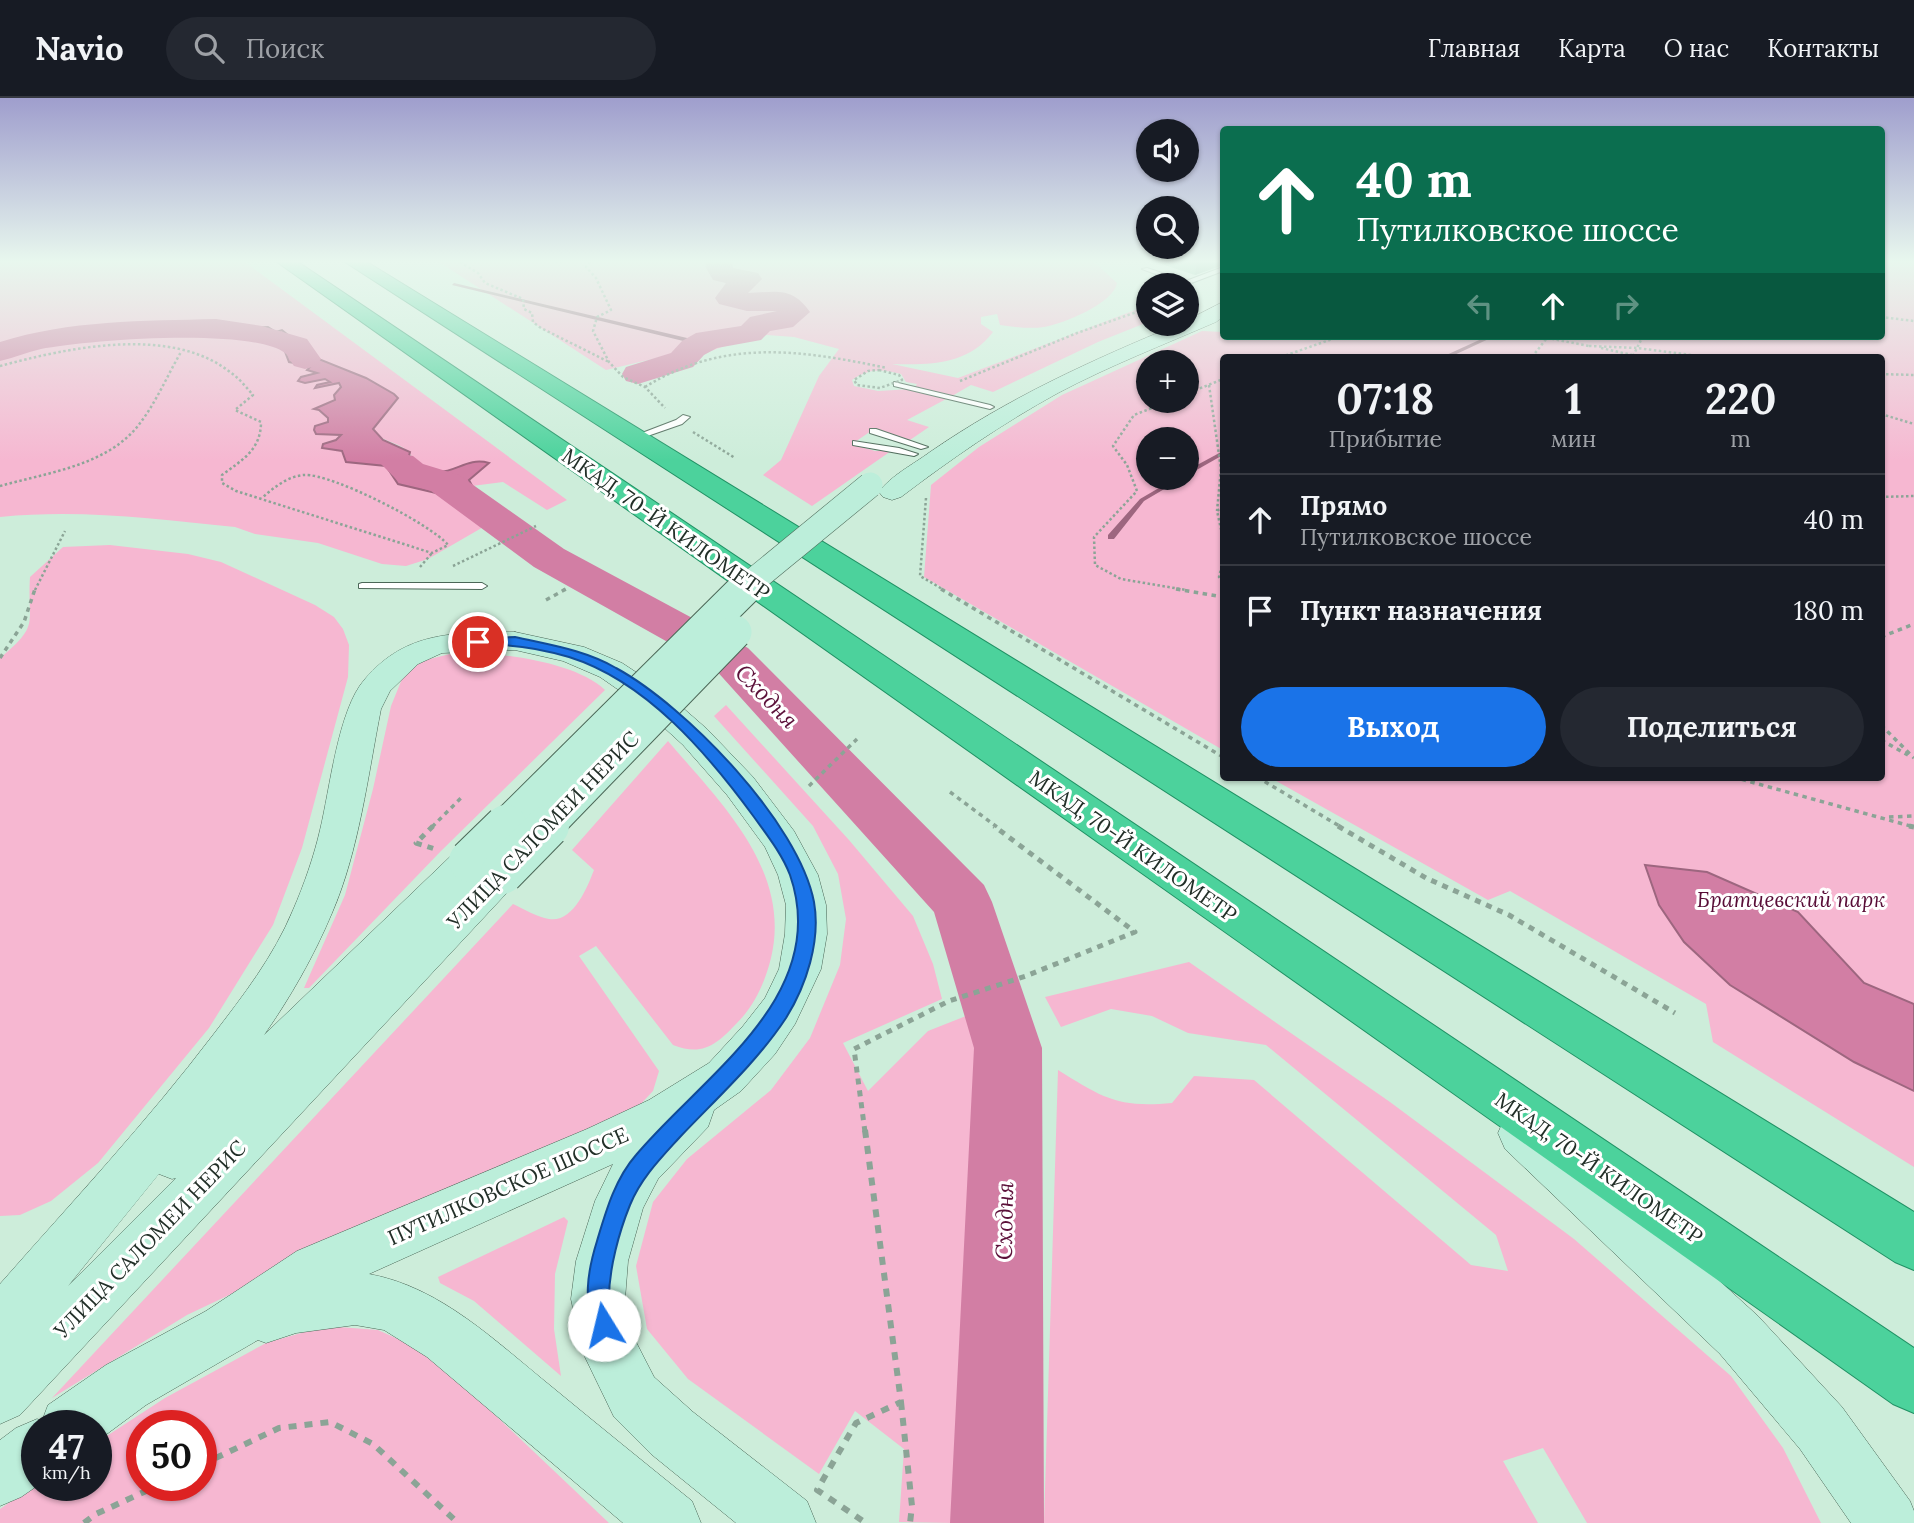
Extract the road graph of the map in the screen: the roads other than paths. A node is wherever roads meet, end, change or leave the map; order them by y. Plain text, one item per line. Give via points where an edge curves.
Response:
1 (381, 328) edge
2 (460, 328) edge
3 (1184, 328) edge
4 (1141, 336) edge
5 (897, 384) dead end
6 (990, 407) junction
7 (686, 417) dead end
8 (873, 431) dead end
9 (634, 438) junction
10 (856, 443) dead end
11 (919, 451) junction
12 (881, 489) junction
13 (362, 586) dead end
14 (482, 586) dead end
15 (486, 867) junction
16 (1439, 1057) junction
17 (725, 1077) junction
18 (1914, 1243) edge
19 (3, 1318) edge
20 (225, 1330) junction
21 (1914, 1383) edge
22 (0, 1395) edge
23 (91, 1410) edge
24 (21, 1461) edge
25 (0, 1476) edge
26 (670, 1523) edge
27 (785, 1523) edge
28 (1888, 1523) edge

1 - 16 highway, МКАД, 70-Й КИЛОМЕТР
2 - 9 highway
3 - 12 main road, УЛИЦА САЛОМЕИ НЕРИС via 1019,406
4 - 6 main road, УЛИЦА САЛОМЕИ НЕРИС via 1071,365
5 - 6 lane
6 - 11 main road, УЛИЦА САЛОМЕИ НЕРИС
7 - 9 lane
8 - 11 lane
9 - 18 highway
10 - 11 lane
11 - 12 main road, УЛИЦА САЛОМЕИ НЕРИС
12 - 15 main road, УЛИЦА САЛОМЕИ НЕРИС, bridge via 837,537
13 - 14 lane
15 - 19 main road, УЛИЦА САЛОМЕИ НЕРИС
15 - 22 main road, УЛИЦА САЛОМЕИ НЕРИС
16 - 21 highway, МКАД, 70-Й КИЛОМЕТР
16 - 28 main road via 1740,1335 1821,1428
17 - 19 main road, ПУТИЛКОВСКОЕ ШОССЕ via 780,1011 800,969 806,905 798,874 781,841 695,737 649,695 611,670 573,654 515,641 435,645 407,657 389,672 364,709 338,834 313,912 271,991 191,1100
17 - 20 main road, ПУТИЛКОВСКОЕ ШОССЕ via 666,1115 604,1145 316,1270
17 - 27 main road via 641,1163 625,1191 602,1261 598,1299 610,1351 634,1397
20 - 23 main road, ПУТИЛКОВСКОЕ ШОССЕ via 126,1385
20 - 26 main road via 296,1306 355,1298 393,1305 447,1337
24 - 25 main road

